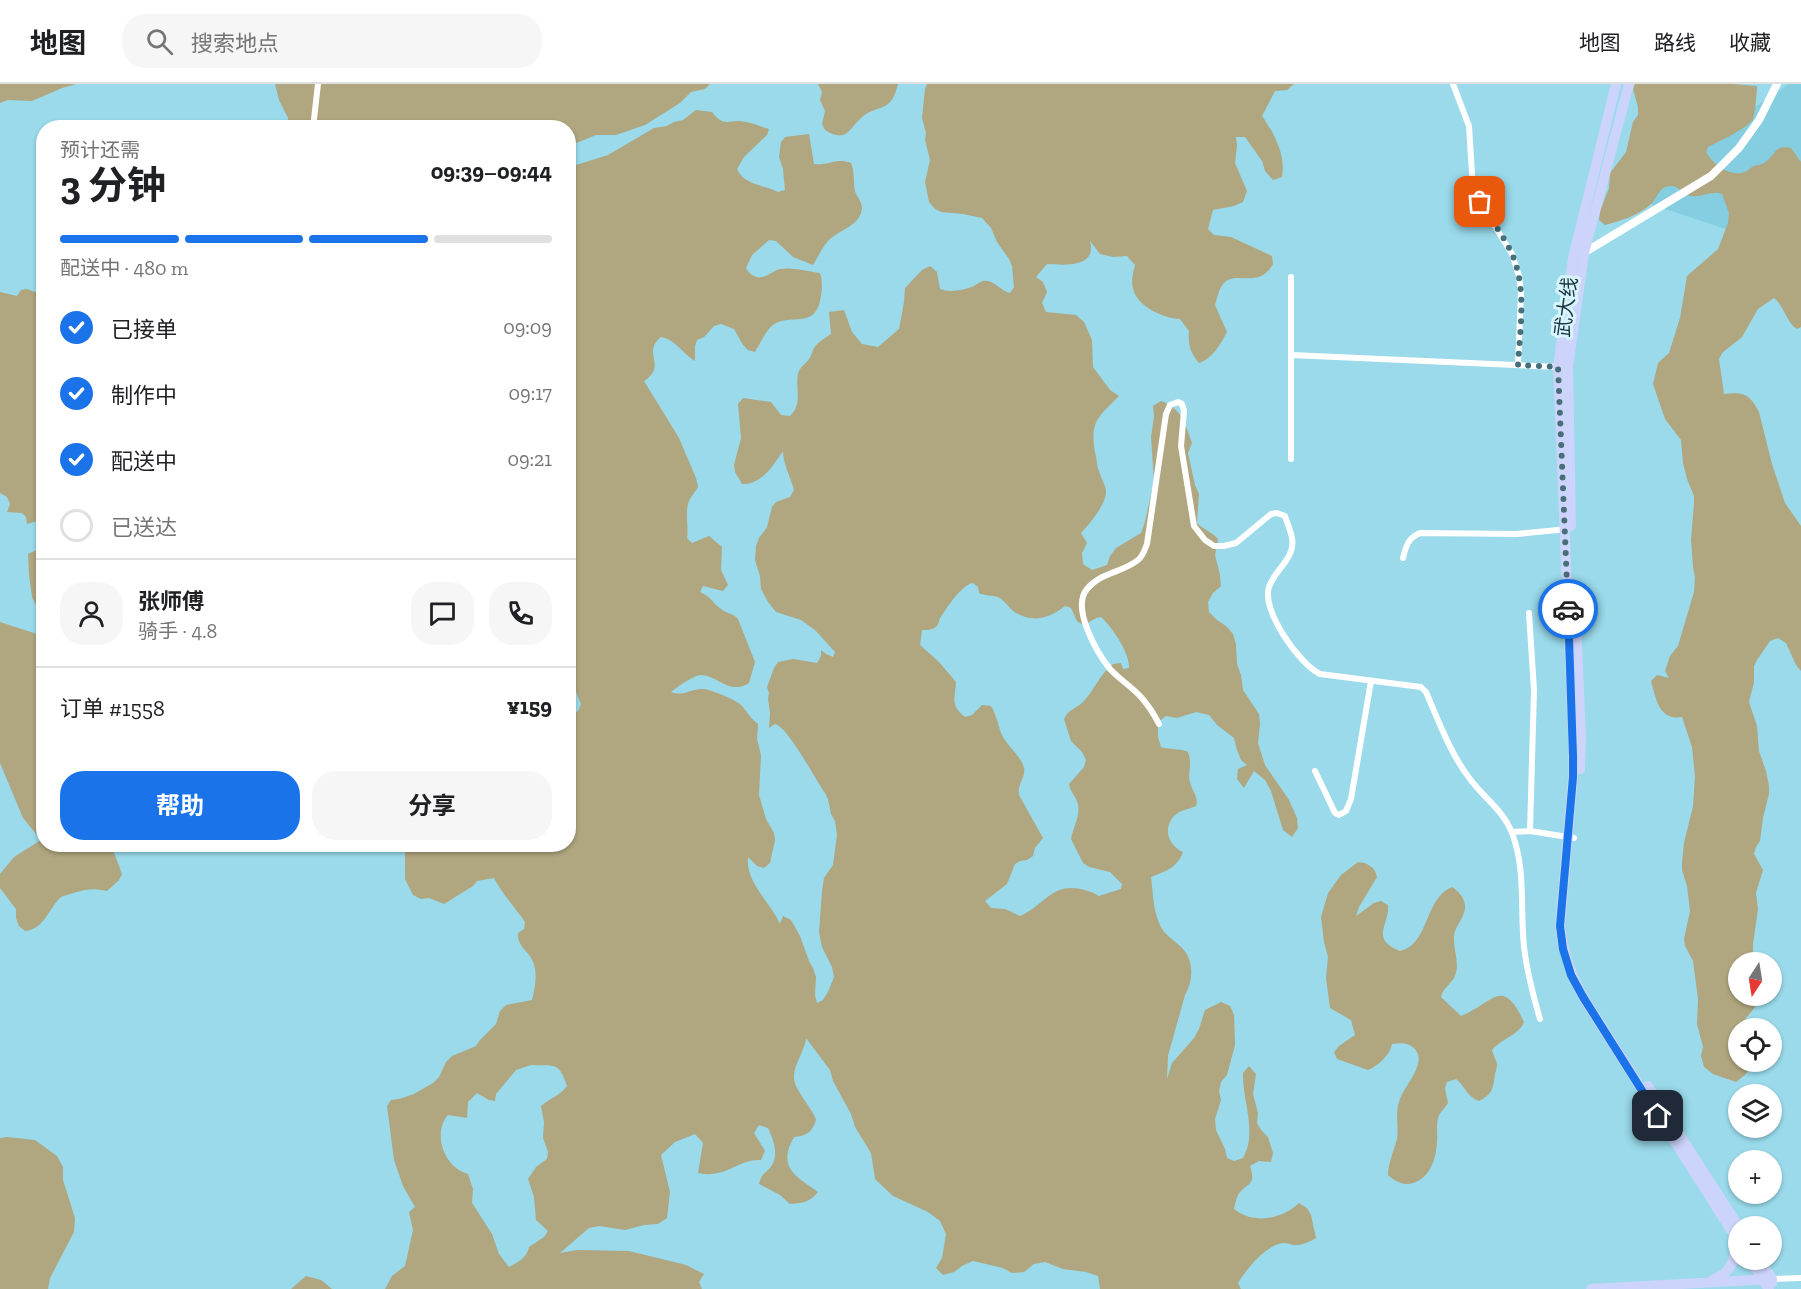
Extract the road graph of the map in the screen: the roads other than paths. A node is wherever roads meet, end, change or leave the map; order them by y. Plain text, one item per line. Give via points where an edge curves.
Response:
1 (318, 84) edge
2 (1453, 84) edge
3 (1617, 84) edge
4 (1629, 84) edge
5 (1777, 84) edge
6 (314, 120) edge
7 (1584, 253) junction
8 (1573, 258) junction
9 (1291, 277) dead end
10 (1291, 354) junction
11 (1518, 365) junction
12 (1563, 367) junction
13 (1291, 459) dead end
14 (1568, 529) junction
15 (1403, 558) dead end
16 (1529, 613) dead end
17 (1371, 681) junction
18 (1159, 724) dead end
19 (1315, 771) dead end
20 (1530, 831) junction
21 (1512, 832) junction
22 (1571, 837) junction
23 (1540, 1019) dead end
24 (1728, 1220) edge
25 (1728, 1269) edge
26 (1758, 1270) edge
27 (1801, 1278) edge
28 (1705, 1283) junction
29 (1769, 1284) edge
30 (1590, 1289) edge

1 - 6 street
2 - 11 street via 1469,126 1473,189 1512,254 1519,276
3 - 8 highway, 武大线
4 - 7 highway, 武大线
5 - 7 street via 1759,120 1711,176
7 - 8 street
7 - 12 highway, 武大线
8 - 12 highway, 武大线
9 - 10 street
10 - 11 street
10 - 13 street
11 - 12 street
12 - 14 highway, 武大线
14 - 15 street via 1517,534 1420,533 1407,543
14 - 22 highway, 武大线 via 1574,736
16 - 20 street via 1534,690
17 - 18 street via 1320,674 1311,669 1278,627 1268,597 1275,575 1293,550 1285,516 1271,514 1236,543 1224,546 1204,540 1194,526 1181,446 1184,411 1182,404 1174,402 1166,414 1147,544 1140,559 1100,577 1085,591 1082,603 1090,637 1100,653 1110,668 1142,697
17 - 19 street via 1346,811 1335,813
17 - 21 street via 1421,687 1426,692 1455,758
20 - 21 street
20 - 22 street
21 - 23 street via 1522,887 1524,945
22 - 24 highway, 武大线 via 1560,926 1571,975
25 - 28 highway
26 - 29 highway
27 - 29 street
28 - 29 highway
28 - 30 highway

